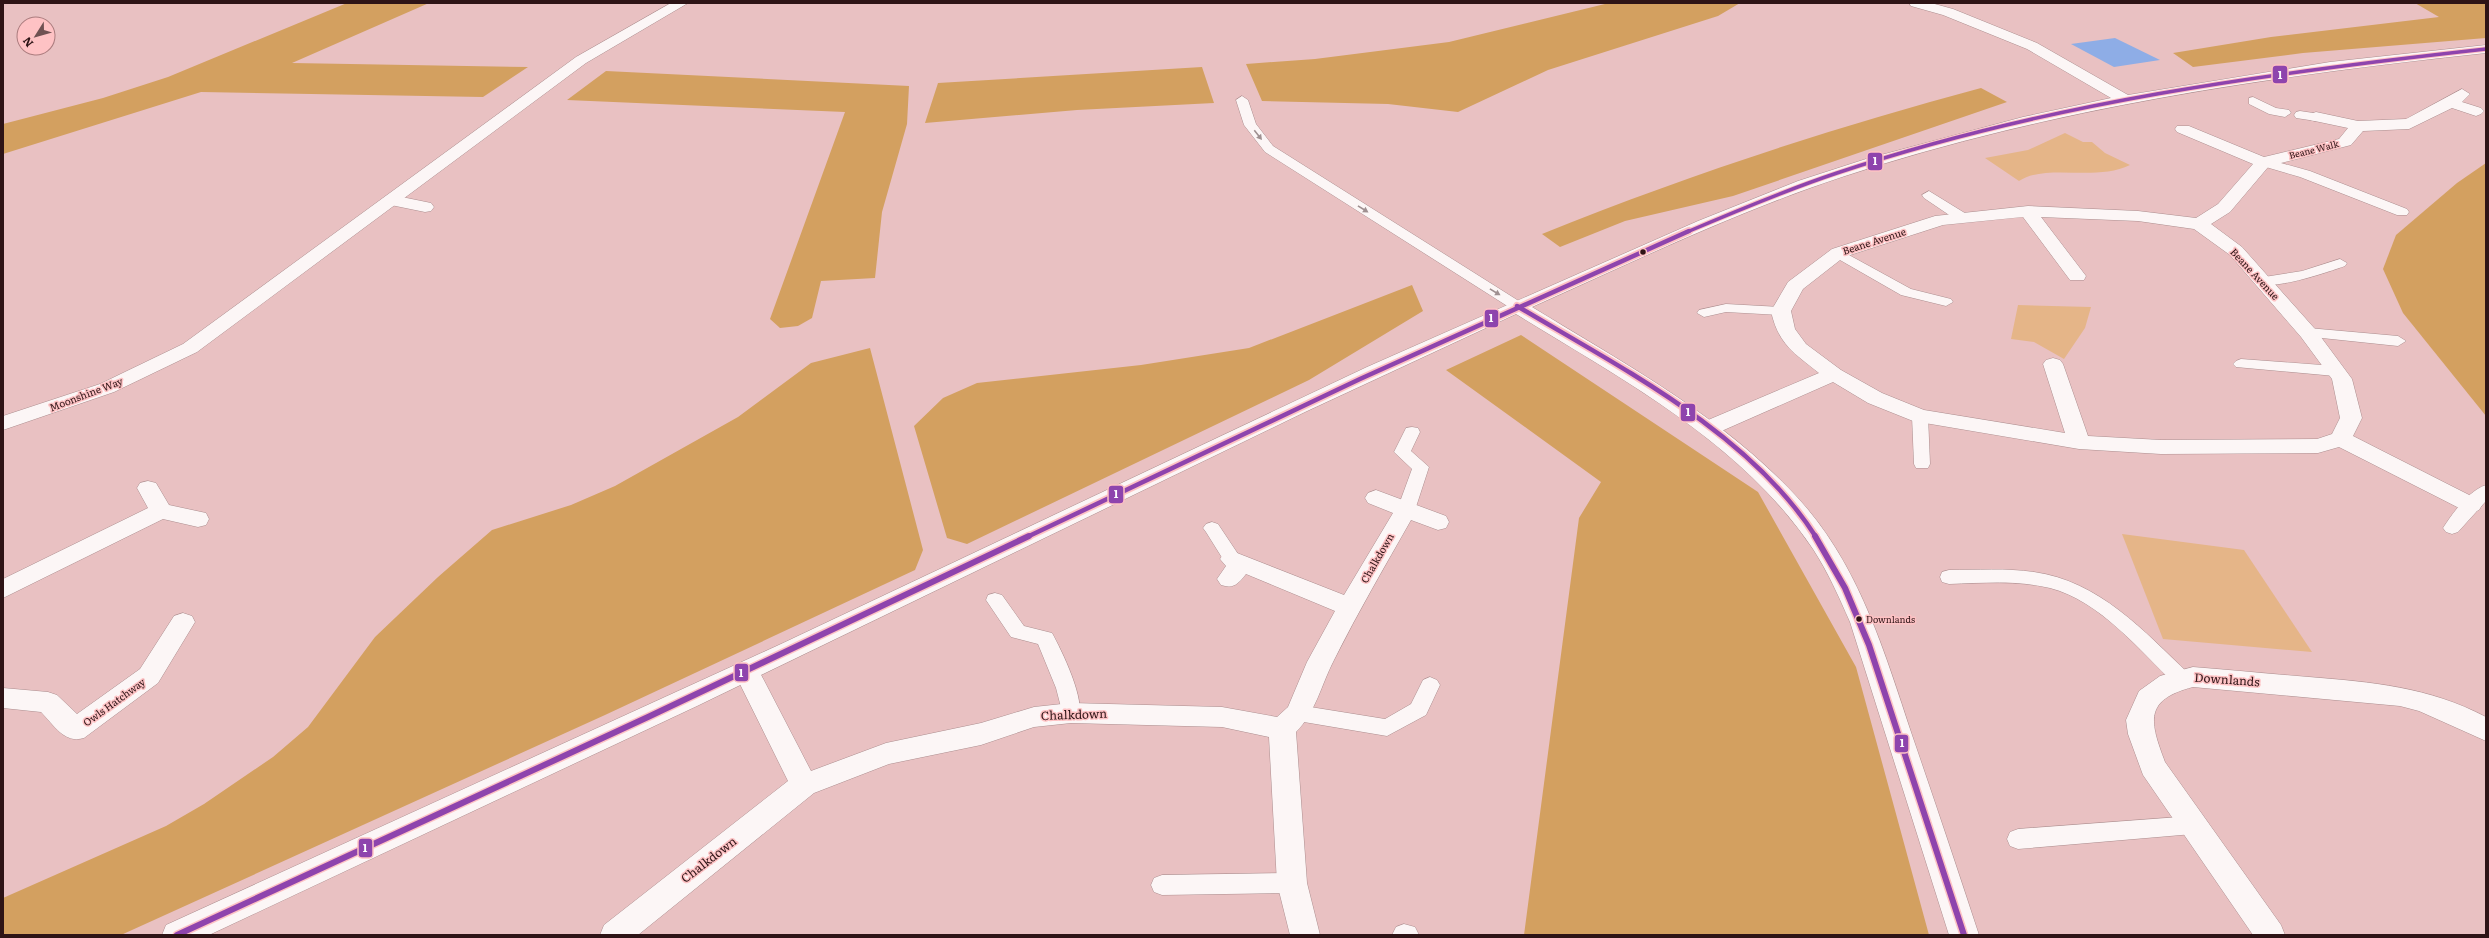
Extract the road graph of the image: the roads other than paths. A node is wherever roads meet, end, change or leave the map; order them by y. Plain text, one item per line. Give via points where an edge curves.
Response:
1 (681, 3) edge
2 (1916, 3) edge
3 (2486, 49) edge
4 (1242, 100) dead end
5 (2125, 100) junction
6 (2253, 101) dead end
7 (2476, 111) dead end
8 (2285, 113) dead end
9 (2300, 115) dead end
10 (2316, 117) joint
11 (2358, 126) junction
12 (2183, 129) dead end
13 (2263, 162) junction
14 (1929, 195) dead end
15 (392, 200) junction
16 (425, 207) dead end
17 (2028, 211) junction
18 (2402, 212) dead end
19 (1963, 218) junction
20 (2199, 224) junction
21 (1838, 253) junction
22 (2340, 263) dead end
23 (2077, 276) dead end
24 (2263, 281) junction
25 (1946, 302) dead end
26 (1517, 306) junction
27 (1781, 311) junction
28 (1704, 313) dead end
29 (2308, 332) junction
30 (2398, 341) dead end
31 (2054, 364) dead end
32 (2241, 364) dead end
33 (2335, 371) junction
34 (1834, 374) junction
35 (1920, 416) junction
36 (3, 423) edge
37 (1709, 428) junction
38 (1412, 432) dead end
39 (2341, 439) junction
40 (2079, 442) junction
41 (1922, 464) dead end
42 (148, 488) dead end
43 (1376, 498) dead end
44 (2479, 498) edge
45 (1406, 510) junction
46 (161, 511) junction
47 (198, 519) dead end
48 (1438, 522) dead end
49 (1212, 528) dead end
50 (2452, 528) dead end
51 (1234, 567) joint
52 (1949, 577) dead end
53 (3, 589) edge
54 (995, 600) dead end
55 (1349, 607) junction
56 (183, 622) dead end
57 (747, 672) junction
58 (2182, 679) junction
59 (1430, 685) dead end
60 (3, 698) edge
61 (1071, 713) junction
62 (1290, 721) junction
63 (2486, 730) edge
64 (804, 785) junction
65 (2193, 825) junction
66 (2018, 839) dead end
67 (1292, 883) junction
68 (1162, 885) dead end
69 (177, 935) edge
70 (615, 935) edge
71 (1305, 935) edge
72 (1964, 935) edge
73 (2270, 935) edge

1 - 15 street, Moonshine Way via 581,60
2 - 5 street via 1948,12 2032,46
3 - 5 street via 2295,70
4 -> 26 lane via 1250,125 1269,149
5 - 26 street via 2012,124 1868,163 1768,198
6 - 8 lane via 2273,111
7 - 11 street via 2457,98 2409,124
9 - 10 lane
10 - 11 street
11 - 13 street, Beane Walk via 2345,142
12 - 13 street
13 - 18 lane via 2305,174
13 - 20 street via 2224,208
14 - 19 lane
15 - 16 street
15 - 36 street, Moonshine Way via 190,348 107,388
17 - 19 street, Beane Avenue
17 - 20 street, Beane Avenue via 2138,216
17 - 23 street
19 - 21 street, Beane Avenue via 1942,220
20 - 24 street, Beane Avenue via 2236,251
21 - 25 lane via 1906,292
21 - 27 street, Beane Avenue via 1795,286
22 - 24 lane via 2304,275
24 - 29 street, Beane Avenue
26 - 37 street
26 - 57 street via 1332,390
27 - 28 lane via 1726,308
27 - 34 street via 1785,330 1799,348
29 - 30 lane
29 - 33 street, Beane Avenue
31 - 40 street
32 - 33 lane
33 - 39 street, Beane Avenue via 2342,379 2351,418
34 - 35 street via 1875,398
34 - 37 street
35 - 40 street
35 - 41 lane
37 - 72 street via 1748,459 1794,507 1820,542 1846,585 1865,629
38 - 45 lane via 1402,452 1421,467
39 - 40 street via 2318,446 2161,447
39 - 44 street
42 - 46 street
43 - 45 street
44 - 50 lane
45 - 48 street
45 - 55 street, Chalkdown
46 - 47 street
46 - 53 street
49 - 51 lane
51 - 55 street
52 - 58 lane via 2003,576 2061,585 2080,594 2122,622
54 - 61 lane via 1018,632 1045,638 1066,688
55 - 62 street, Chalkdown
56 - 60 street, Owls Hatchway via 149,676 75,730 48,702
57 - 64 street
57 - 69 street
58 - 63 street, Downlands via 2194,677 2400,696 2447,710
58 - 65 street, Downlands via 2148,698 2139,720 2141,734 2153,767
59 - 62 lane via 1419,709 1387,728
61 - 62 street, Chalkdown via 1222,716
61 - 64 street, Chalkdown via 1034,717 980,734 886,754
62 - 67 street, Chalkdown
64 - 70 street, Chalkdown
65 - 66 lane
65 - 73 street, Downlands
67 - 68 lane
67 - 71 street, Chalkdown

